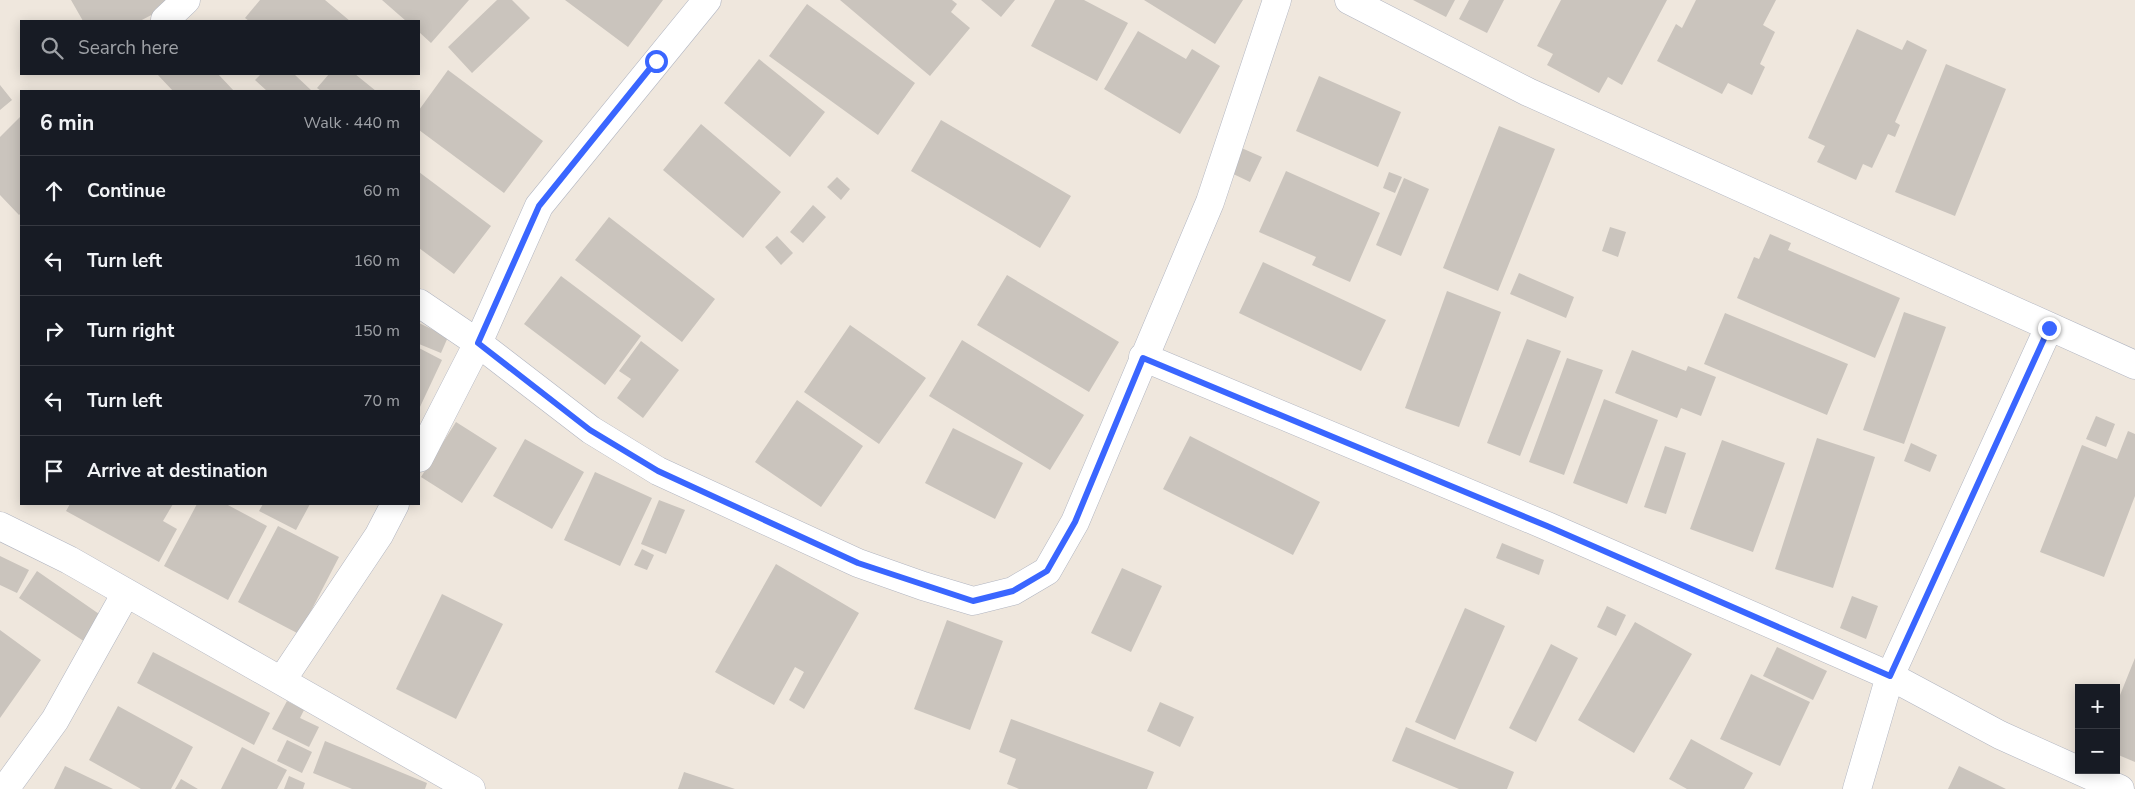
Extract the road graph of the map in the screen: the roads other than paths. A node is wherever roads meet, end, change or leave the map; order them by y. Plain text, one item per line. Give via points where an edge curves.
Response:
1 (186, 0) edge
2 (707, 0) edge
3 (1277, 0) edge
4 (1349, 0) edge
5 (165, 20) dead end
6 (420, 304) edge
7 (2049, 328) junction
8 (478, 343) junction
9 (1143, 358) junction
10 (2135, 365) edge
11 (420, 456) edge
12 (394, 505) edge
13 (0, 526) edge
14 (126, 592) junction
15 (1890, 676) junction
16 (282, 680) junction
17 (456, 785) edge
18 (5, 789) edge
19 (1857, 789) edge
20 (2120, 789) edge

1 - 5 street
2 - 8 street via 539,206
3 - 9 street via 1210,202
4 - 7 street via 1528,92
6 - 8 street
7 - 10 street
7 - 15 street
8 - 9 street via 590,430 658,471 858,563 973,601 1013,591 1047,571 1075,522
8 - 11 street
9 - 15 street via 1547,526
12 - 16 street via 379,534
13 - 14 street
14 - 16 street
14 - 18 street via 56,720
15 - 19 street
15 - 20 street via 2000,735
16 - 17 street

